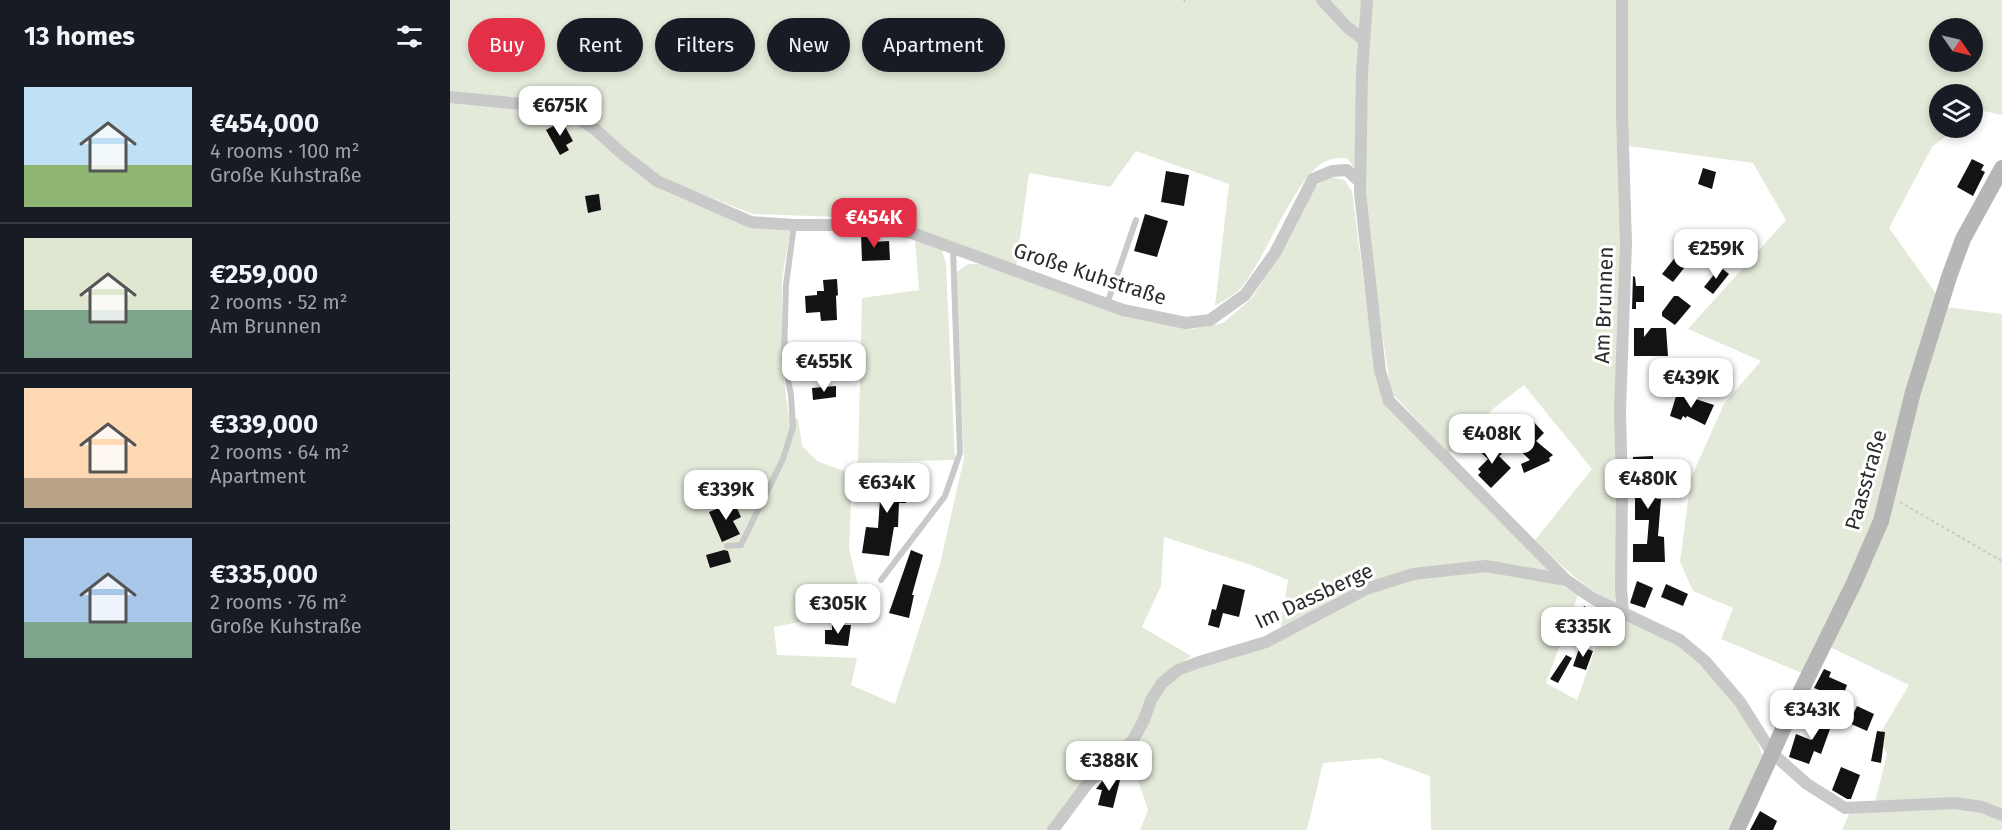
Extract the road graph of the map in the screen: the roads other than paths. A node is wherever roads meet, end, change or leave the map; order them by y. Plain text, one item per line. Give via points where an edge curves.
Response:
1 (1322, 0) edge
2 (1367, 0) edge
3 (1622, 0) edge
4 (1364, 40) junction
5 (450, 97) edge
6 (2002, 168) edge
7 (1360, 182) junction
8 (1136, 220) dead end
9 (794, 225) junction
10 (953, 248) junction
11 (1107, 304) junction
12 (727, 546) dead end
13 (881, 580) dead end
14 (1566, 580) junction
15 (1623, 612) junction
16 (1772, 753) junction
17 (2002, 815) edge
18 (1053, 830) edge
19 (1737, 830) edge

1 - 4 street
2 - 4 street
3 - 15 street, Am Brunnen via 1626,243 1620,411
4 - 7 street
5 - 9 street, Große Kuhstraße via 562,108 596,129 657,181 751,222
6 - 16 street, Paasstraße via 1963,239 1949,277 1913,392 1881,521
7 - 11 street, Große Kuhstraße via 1347,170 1313,179 1275,253 1245,295 1210,320 1186,323 1160,319
7 - 14 street via 1380,371 1389,401
8 - 11 lane
9 - 10 street, Große Kuhstraße via 886,227
9 - 12 lane via 786,285 784,360 793,427 783,459 741,545
10 - 11 street, Große Kuhstraße
10 - 13 lane via 960,453 945,496
14 - 15 street
14 - 18 street, Im Dassberge via 1486,566 1413,574 1366,589 1266,642 1178,670 1150,700 1133,740 1088,783
15 - 16 street via 1680,640 1705,662 1740,702
16 - 17 street via 1807,784 1845,808 1955,803
16 - 19 street, Paasstraße

